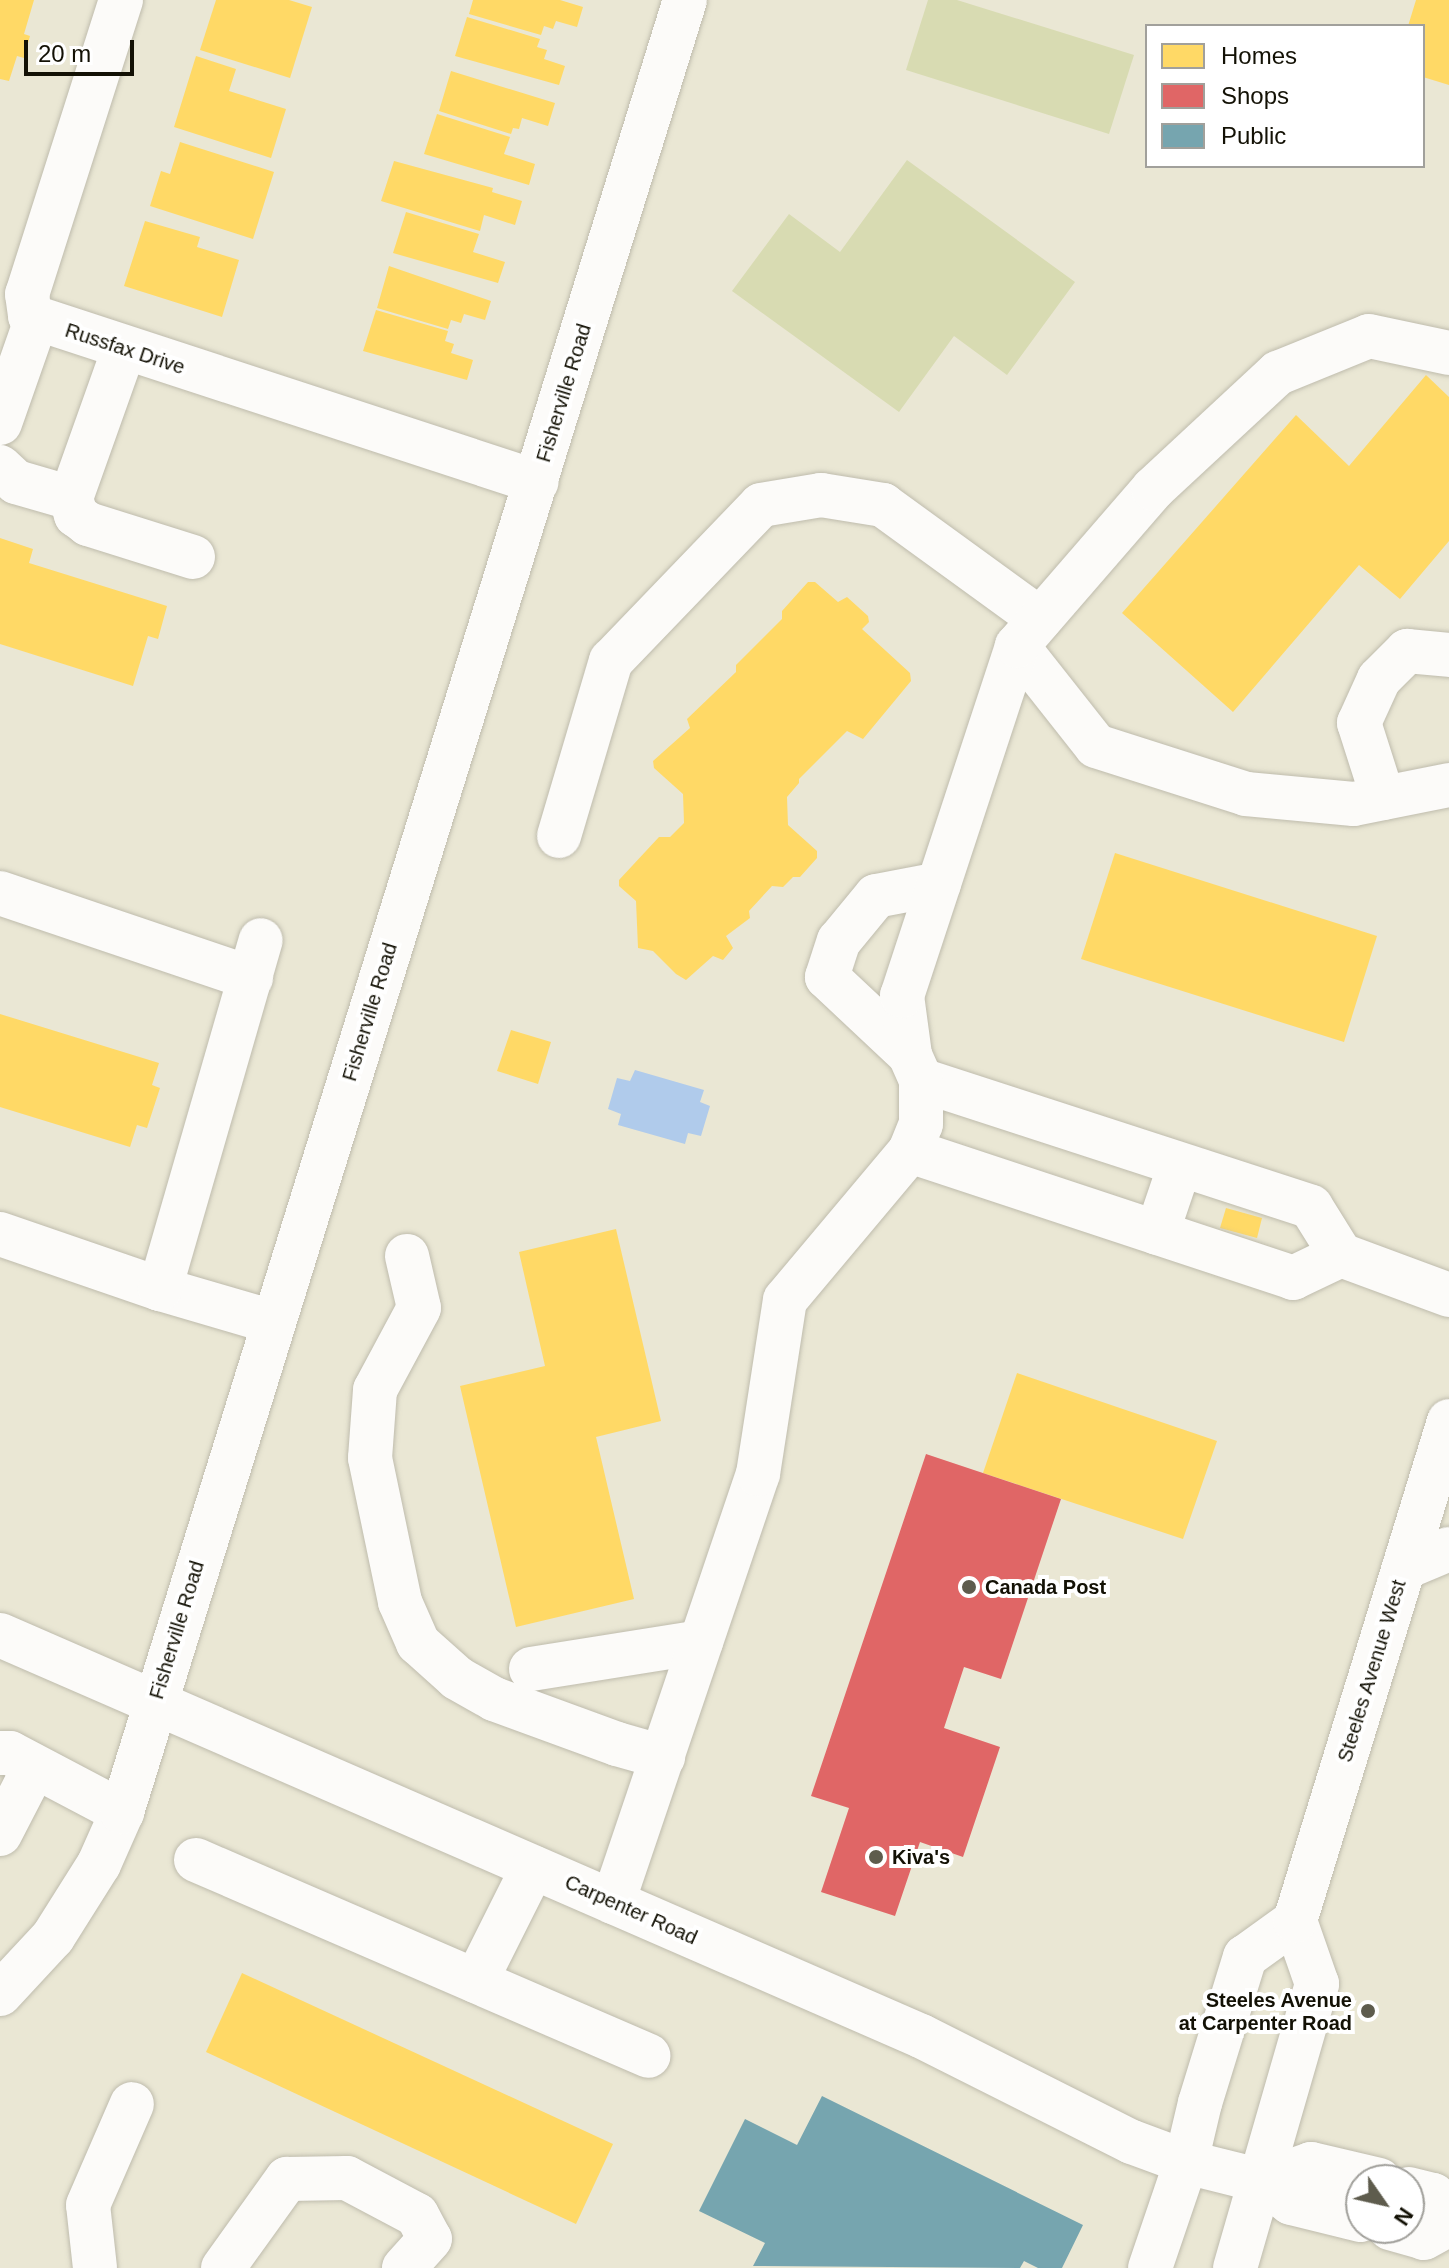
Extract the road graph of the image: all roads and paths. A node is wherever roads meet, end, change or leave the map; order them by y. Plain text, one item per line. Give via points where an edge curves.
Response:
1 (121, 0) edge
2 (685, 0) edge
3 (21, 337) edge
4 (124, 349) junction
5 (1449, 353) edge
6 (0, 423) edge
7 (0, 467) edge
8 (537, 482) junction
9 (71, 498) junction
10 (193, 557) dead end
11 (1028, 632) junction
12 (1449, 655) edge
13 (1449, 785) edge
14 (1383, 798) junction
15 (559, 836) dead end
16 (939, 884) junction
17 (0, 893) edge
18 (915, 1067) junction
19 (910, 1151) junction
20 (1180, 1165) junction
21 (1157, 1233) junction
22 (0, 1234) edge
23 (1341, 1255) junction
24 (407, 1256) dead end
25 (160, 1289) junction
26 (1449, 1295) edge
27 (273, 1322) junction
28 (1449, 1423) edge
29 (1449, 1549) edge
30 (1404, 1568) junction
31 (0, 1635) edge
32 (701, 1642) junction
33 (531, 1669) dead end
34 (154, 1702) junction
35 (11, 1749) edge
36 (663, 1757) junction
37 (122, 1812) junction
38 (0, 1834) edge
39 (196, 1860) dead end
40 (533, 1867) junction
41 (613, 1902) junction
42 (1295, 1921) junction
43 (476, 1981) junction
44 (0, 1994) edge
45 (648, 2056) dead end
46 (132, 2104) dead end
47 (1186, 2162) junction
48 (1345, 2172) edge
49 (1262, 2181) junction
50 (1425, 2193) edge
51 (1449, 2212) edge
52 (1345, 2216) edge
53 (1449, 2224) edge
54 (1425, 2237) edge
55 (95, 2268) edge
56 (223, 2268) edge
57 (404, 2268) edge
58 (1150, 2268) edge
59 (1235, 2268) edge

1 - 3 street via 27,294
2 - 8 street, Fisherville Road
3 - 4 street, Russfax Drive
3 - 6 street
4 - 8 street, Russfax Drive
4 - 9 street
5 - 11 street via 1369,336 1278,373 1153,489
7 - 9 street via 16,482
8 - 27 street, Fisherville Road
9 - 10 street via 76,515 88,524
11 - 14 street via 1096,746 1246,794 1354,804
11 - 15 street via 883,505 821,495 761,505 611,661
11 - 16 street
12 - 14 street via 1407,651 1379,679 1359,723
13 - 14 street
16 - 18 street via 902,996
16 - 18 street via 876,896 839,941 827,977
17 - 25 street via 256,959
18 - 19 street via 921,1124
18 - 20 street
19 - 21 street
19 - 32 street via 785,1300 758,1474
20 - 21 street
20 - 23 street via 1311,1207
21 - 23 street via 1293,1278
22 - 25 street
23 - 26 street
24 - 36 street via 419,1308 375,1390 370,1458 400,1602 418,1643 457,1678 494,1699
25 - 27 street
27 - 34 street, Fisherville Road
28 - 30 street, Steeles Avenue West
29 - 30 street
30 - 42 street, Steeles Avenue West
31 - 34 street, Carpenter Road
32 - 33 street
32 - 36 street
34 - 37 street, Fisherville Road
34 - 40 street, Carpenter Road
35 - 37 street
35 - 38 street
36 - 41 street
37 - 44 street, Fisherville Road via 99,1864 53,1937
39 - 43 street
40 - 41 street, Carpenter Road
40 - 43 street
41 - 47 street, Carpenter Road via 921,2036 1132,2142
42 - 47 street via 1245,1957
42 - 49 street via 1317,1984
43 - 45 street
46 - 55 street via 88,2205
47 - 49 street, Carpenter Road
47 - 58 street
48 - 49 street via 1311,2164
49 - 52 street via 1291,2203
49 - 59 street
50 - 51 street
53 - 54 street
56 - 57 street via 287,2179 347,2178 417,2215 430,2239

